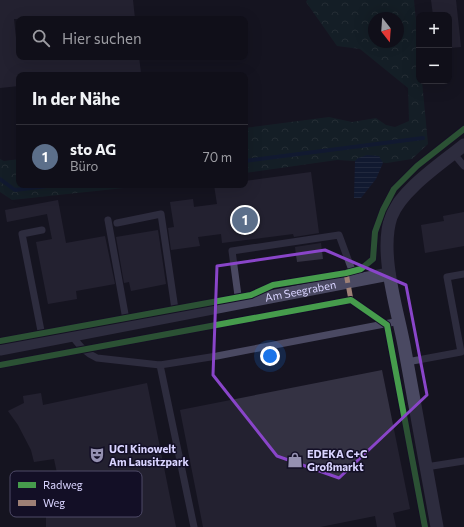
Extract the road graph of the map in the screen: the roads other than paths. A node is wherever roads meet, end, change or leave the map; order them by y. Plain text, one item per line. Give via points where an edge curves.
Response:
1 (464, 145) edge
2 (454, 154) junction
3 (464, 166) edge
4 (108, 220) dead end
5 (117, 223) dead end
6 (42, 230) dead end
7 (390, 274) junction
8 (464, 274) edge
9 (356, 281) junction
10 (239, 304) junction
11 (176, 316) junction
12 (400, 321) junction
13 (127, 325) junction
14 (72, 336) junction
15 (43, 341) junction
16 (0, 349) edge
17 (407, 362) junction
18 (160, 364) junction
19 (464, 461) edge
20 (426, 468) junction
21 (194, 527) edge
22 (437, 527) edge

1 - 2 street
2 - 3 lane
2 - 7 street via 400,201 386,236
4 - 13 lane
5 - 11 lane via 161,214
6 - 15 lane via 22,234
7 - 9 street, Am Seegraben
7 - 12 street
8 - 17 lane via 447,277 461,352
9 - 10 street, Am Seegraben
9 - 10 lane via 339,235 232,251
10 - 11 street, Am Seegraben
11 - 13 street, Am Seegraben
12 - 17 street
12 - 18 lane via 217,356
13 - 14 street, Am Seegraben
14 - 15 street, Am Seegraben
14 - 18 lane via 83,349 96,358
15 - 16 street, Am Seegraben
17 - 20 street
18 - 21 lane
19 - 20 lane
20 - 22 street

